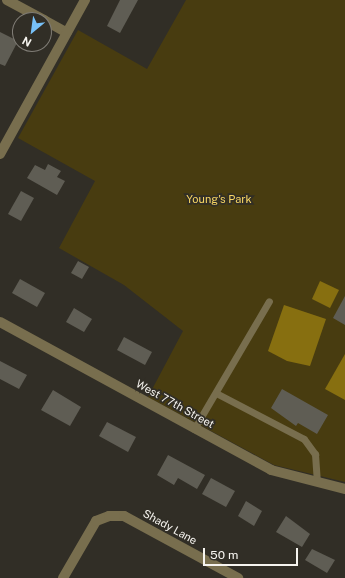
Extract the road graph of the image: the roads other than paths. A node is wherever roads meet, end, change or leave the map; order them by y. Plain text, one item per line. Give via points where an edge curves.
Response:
1 (7, 0) edge
2 (85, 0) edge
3 (29, 12) edge
4 (52, 25) edge
5 (67, 33) junction
6 (0, 154) edge
7 (269, 301) dead end
8 (0, 322) edge
9 (216, 393) junction
10 (194, 429) junction
11 (317, 481) junction
12 (345, 489) edge
13 (63, 578) edge
14 (238, 578) edge

1 - 3 street
2 - 5 street
4 - 5 street
5 - 6 street
7 - 9 lane
8 - 10 street, West 77th Street
9 - 10 lane
9 - 11 lane via 304,439 315,454
10 - 11 street, West 77th Street via 271,470
11 - 12 street, West 77th Street
13 - 14 street, Shady Lane via 96,521 109,516 124,516

